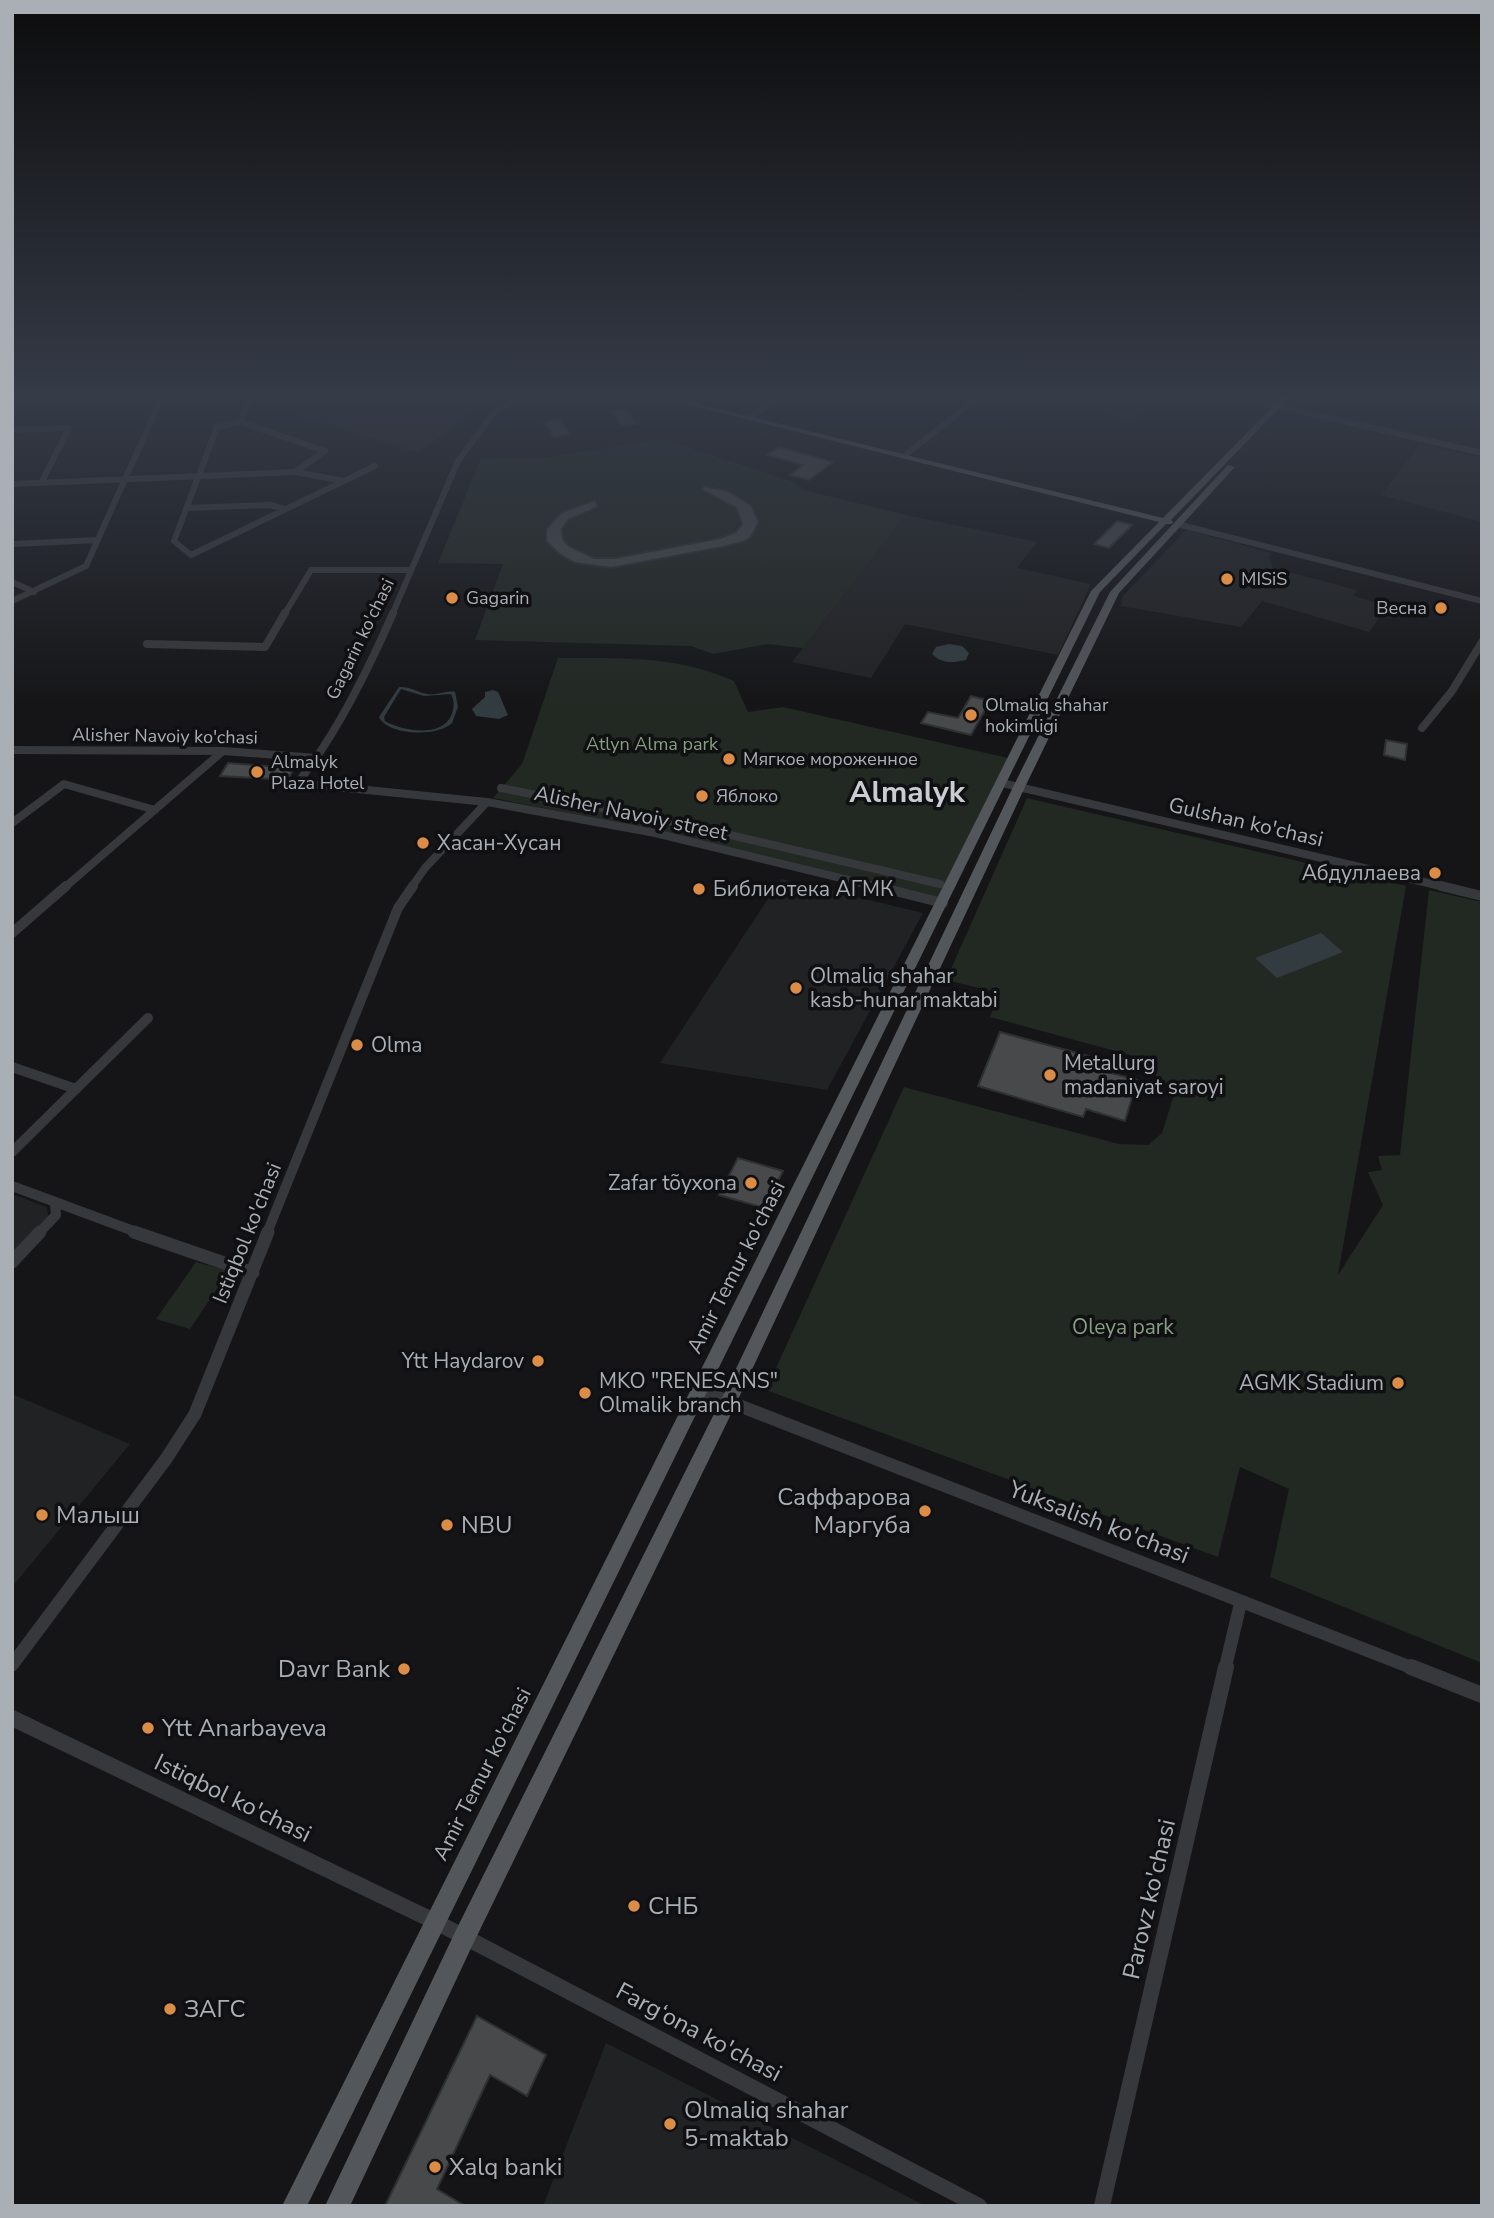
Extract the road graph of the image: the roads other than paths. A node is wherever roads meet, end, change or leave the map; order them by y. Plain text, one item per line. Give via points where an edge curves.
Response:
1 (115, 501) edge
2 (189, 501) edge
3 (302, 501) edge
4 (441, 501) edge
5 (1081, 501) edge
6 (1193, 501) edge
7 (186, 508) junction
8 (284, 509) junction
9 (1171, 523) junction
10 (98, 540) junction
11 (12, 544) edge
12 (411, 570) junction
13 (12, 582) edge
14 (34, 592) junction
15 (12, 601) edge
16 (1482, 601) edge
17 (1482, 642) edge
18 (147, 644) dead end
19 (1422, 728) dead end
20 (12, 750) edge
21 (223, 751) junction
22 (317, 758) junction
23 (1002, 783) junction
24 (307, 784) joint
25 (1019, 787) junction
26 (501, 788) dead end
27 (487, 802) junction
28 (155, 810) junction
29 (12, 823) edge
30 (940, 884) dead end
31 (1482, 896) edge
32 (943, 903) junction
33 (12, 933) edge
34 (909, 969) junction
35 (930, 975) junction
36 (148, 1018) dead end
37 (12, 1067) edge
38 (76, 1089) junction
39 (840, 1110) junction
40 (865, 1113) junction
41 (12, 1152) edge
42 (12, 1186) edge
43 (55, 1204) junction
44 (12, 1262) edge
45 (253, 1273) junction
46 (699, 1390) junction
47 (729, 1401) junction
48 (1241, 1601) junction
49 (12, 1665) edge
50 (1482, 1695) edge
51 (12, 1718) edge
52 (434, 1921) junction
53 (465, 1936) junction
54 (293, 2206) edge
55 (337, 2206) edge
56 (979, 2206) edge
57 (1102, 2206) edge

1 - 10 street
2 - 7 street
3 - 8 street
4 - 12 street, Gagarin ko'chasi
5 - 9 main road
6 - 9 main road, Amir Temur ko'chasi
7 - 8 street via 270,505
7 - 8 street via 174,541 191,555
9 - 16 street
9 - 23 main road, Amir Temur ko'chasi via 1096,591
9 - 25 main road, Amir Temur ko'chasi via 1115,592
10 - 11 street
10 - 14 street via 86,566
12 - 18 street via 311,570 265,647
12 - 22 street, Gagarin ko'chasi via 377,650
13 - 14 street
14 - 15 street
17 - 19 street
20 - 21 street, Alisher Navoiy ko'chasi
21 - 22 street, Alisher Navoiy ko'chasi
21 - 28 street
22 - 24 street, Gagarin ko'chasi via 302,777
23 - 25 street, Gulshan ko'chasi
23 - 32 main road, Amir Temur ko'chasi
24 - 27 street, Alisher Navoiy street
25 - 31 street, Gulshan ko'chasi
25 - 35 main road, Amir Temur ko'chasi
26 - 30 street via 683,824
27 - 32 street, Alisher Navoiy street via 655,834
27 - 45 street, Istiqbol ko'chasi via 425,869 398,908
28 - 29 street via 64,785
28 - 33 street
32 - 34 main road, Amir Temur ko'chasi
34 - 35 main road
34 - 39 main road, Amir Temur ko'chasi
35 - 40 main road, Amir Temur ko'chasi
36 - 38 street
37 - 38 street
38 - 41 street
39 - 40 main road
39 - 46 main road, Amir Temur ko'chasi
40 - 47 main road, Amir Temur ko'chasi
42 - 43 street
43 - 44 street via 57,1215
43 - 45 street
45 - 49 street, Istiqbol ko'chasi via 188,1425
46 - 47 street, Yuksalish ko'chasi
46 - 52 main road, Amir Temur ko'chasi
47 - 48 street, Yuksalish ko'chasi
47 - 53 main road, Amir Temur ko'chasi
48 - 50 street, Yuksalish ko'chasi
48 - 57 street, Parovz ko'chasi
51 - 52 street, Istiqbol ko'chasi
52 - 53 street, Farg‘ona ko'chasi
52 - 54 main road, Amir Temur ko'chasi
53 - 55 main road, Amir Temur ko'chasi
53 - 56 street, Farg‘ona ko'chasi

